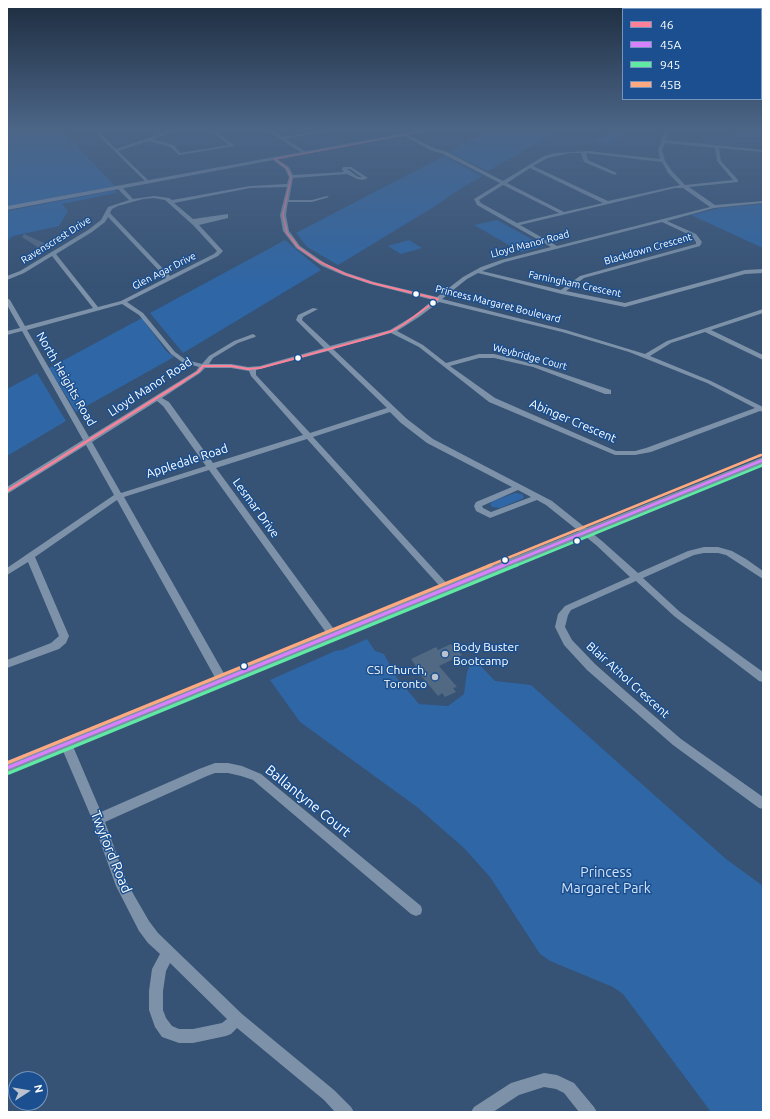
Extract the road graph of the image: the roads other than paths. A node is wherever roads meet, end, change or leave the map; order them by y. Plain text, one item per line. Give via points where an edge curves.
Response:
1 (140, 183) edge
2 (501, 183) edge
3 (505, 183) edge
4 (566, 183) edge
5 (681, 183) edge
6 (713, 183) edge
7 (290, 185) joint
8 (684, 186) junction
9 (119, 187) junction
10 (327, 197) dead end
11 (130, 200) junction
12 (286, 201) junction
13 (171, 202) junction
14 (763, 202) edge
15 (608, 203) junction
16 (714, 207) junction
17 (7, 208) edge
18 (107, 213) junction
19 (563, 213) junction
20 (662, 220) junction
21 (193, 222) junction
22 (515, 225) junction
23 (555, 247) junction
24 (53, 254) junction
25 (477, 271) junction
26 (763, 271) edge
27 (7, 278) edge
28 (170, 279) junction
29 (562, 292) junction
30 (438, 299) junction
31 (7, 300) edge
32 (123, 302) junction
33 (97, 309) junction
34 (315, 309) dead end
35 (763, 311) edge
36 (23, 329) junction
37 (705, 330) junction
38 (392, 331) junction
39 (7, 333) edge
40 (253, 336) dead end
41 (330, 349) junction
42 (646, 356) junction
43 (763, 358) edge
44 (445, 365) junction
45 (203, 366) junction
46 (252, 369) junction
47 (608, 392) dead end
48 (157, 398) junction
49 (392, 409) junction
50 (762, 409) edge
51 (82, 432) junction
52 (100, 433) junction
53 (309, 435) junction
54 (88, 441) junction
55 (763, 460) edge
56 (211, 466) junction
57 (519, 487) junction
58 (7, 491) edge
59 (119, 496) junction
60 (538, 497) junction
61 (585, 532) junction
62 (30, 556) junction
63 (7, 572) edge
64 (763, 576) edge
65 (636, 577) junction
66 (447, 589) junction
67 (333, 635) junction
68 (7, 664) edge
69 (763, 678) edge
70 (222, 680) junction
71 (66, 744) junction
72 (7, 768) edge
73 (763, 804) edge
74 (98, 819) junction
75 (416, 910) dead end
76 (168, 953) junction
77 (237, 1019) junction
78 (346, 1112) edge
79 (479, 1112) edge
80 (588, 1112) edge

1 - 9 main road
2 - 22 street via 476,202
3 - 19 street
4 - 15 street
5 - 8 street
6 - 8 street
7 - 12 street, Princess Margaret Boulevard
7 - 13 street via 250,187
8 - 15 street
8 - 16 street
9 - 11 street
9 - 17 main road
10 - 12 street via 312,201
11 - 13 street via 162,197
11 - 18 street, Ravenscrest Drive via 110,208
12 - 30 street, Princess Margaret Boulevard via 283,219 286,231 298,247 312,258 334,270 358,278
13 - 21 street, Glen Agar Drive
14 - 16 street, Lloyd Manor Road
15 - 19 street
16 - 20 street, Lloyd Manor Road
18 - 24 street, Ravenscrest Drive via 103,221 90,231
18 - 28 street
19 - 22 street
20 - 23 street, Lloyd Manor Road
20 - 29 street, Blackdown Crescent via 694,235 699,242 698,245 582,277
21 - 21 street via 223,218 226,215
21 - 28 street, Glen Agar Drive via 220,251
22 - 23 street
23 - 25 street, Lloyd Manor Road via 502,261
24 - 27 street, Ravenscrest Drive
24 - 33 street
25 - 29 street, Farningham Crescent
25 - 30 street, Lloyd Manor Road via 461,280
26 - 29 street, Farningham Crescent via 745,272 625,304
28 - 32 street, Glen Agar Drive
30 - 38 street, Lloyd Manor Road
30 - 42 street, Princess Margaret Boulevard via 570,332
31 - 36 street, North Heights Road
32 - 33 street, Glen Agar Drive
32 - 45 street, Lloyd Manor Road via 141,314 173,353 190,363
33 - 36 street, Glen Agar Drive
34 - 41 street via 300,316 299,320
35 - 37 street
36 - 39 street, Glen Agar Drive
36 - 51 street, North Heights Road
37 - 42 street via 669,342
37 - 43 street
38 - 41 street, Lloyd Manor Road
38 - 44 street, Abinger Crescent via 415,342
40 - 45 street, Lloyd Manor Road via 217,353
41 - 46 street, Lloyd Manor Road
41 - 49 street
42 - 50 street, Princess Margaret Boulevard via 709,382
44 - 47 street, Weybridge Court via 479,356 494,356 535,366
44 - 50 street, Abinger Crescent via 492,400 615,453 648,450
45 - 46 street, Lloyd Manor Road
45 - 48 street, Lloyd Manor Road via 198,372
46 - 53 street via 253,375
48 - 52 street, Lloyd Manor Road
48 - 56 street, Lesmar Drive via 166,404
49 - 53 street, Appledale Road
49 - 57 street via 430,441
51 - 52 street
51 - 54 street, North Heights Road
52 - 54 street, Lloyd Manor Road
53 - 56 street, Appledale Road
53 - 66 street
54 - 58 street, Lloyd Manor Road
54 - 59 street, North Heights Road
55 - 61 main road
56 - 59 street, Appledale Road
56 - 67 street, Lesmar Drive
57 - 60 street
57 - 60 street via 479,504 479,509 490,515
59 - 62 street, Appledale Road
59 - 70 street, North Heights Road
60 - 61 street
61 - 65 street
61 - 66 main road
62 - 63 street, Appledale Road
62 - 68 street via 64,636 55,646
64 - 65 street via 728,553 704,550 691,553
65 - 69 street via 677,614
65 - 73 street, Blair Athol Crescent via 568,608 563,614 560,627 568,642 591,667 677,742
66 - 67 main road
67 - 70 main road
70 - 71 main road
71 - 72 main road
71 - 74 street, Twyford Road
74 - 75 street, Ballantyne Court via 203,772 215,768 242,771 257,777
74 - 76 street, Twyford Road via 122,886 144,926
76 - 77 street, Twyford Road
76 - 77 street via 159,969 156,991 156,1010 167,1032 179,1036 193,1036 226,1029
77 - 78 street, Twyford Road
79 - 80 street via 516,1088 544,1080 557,1082 569,1088

